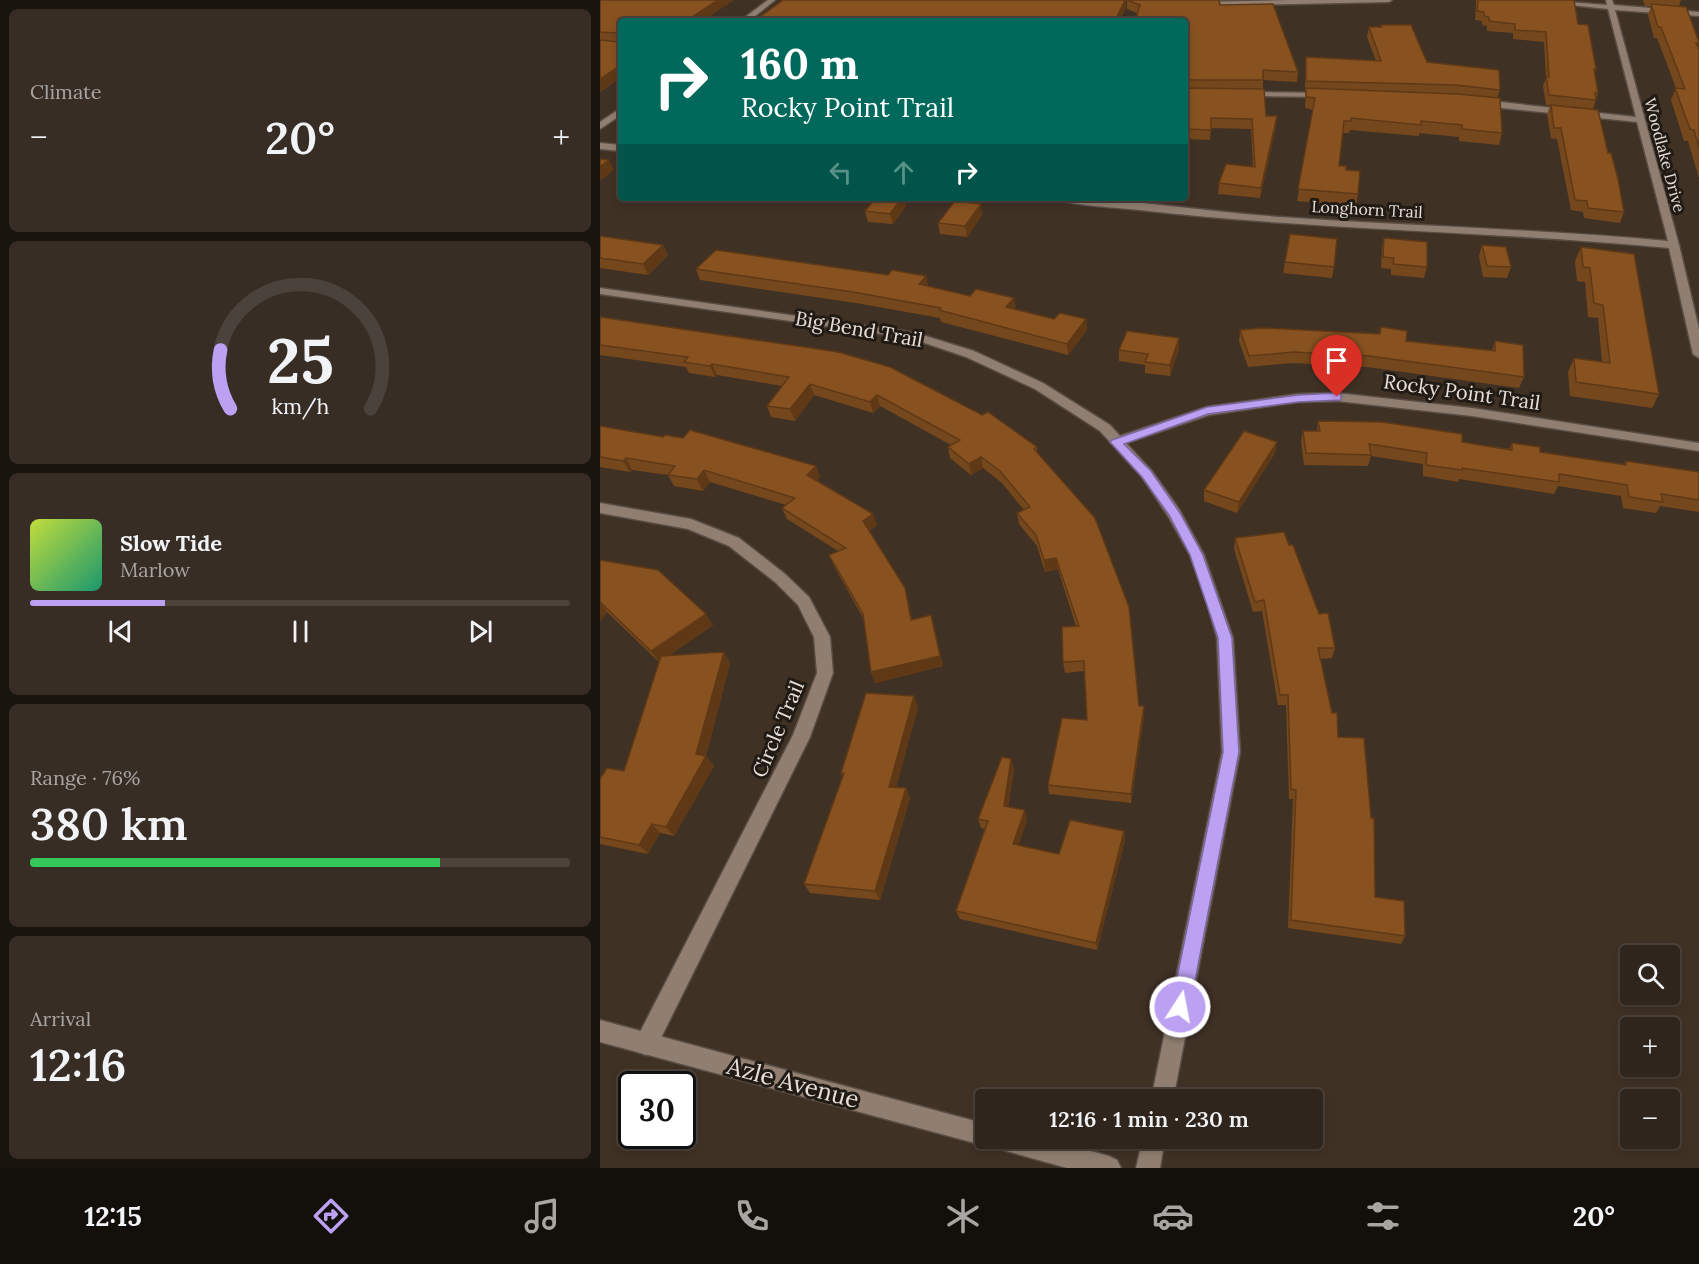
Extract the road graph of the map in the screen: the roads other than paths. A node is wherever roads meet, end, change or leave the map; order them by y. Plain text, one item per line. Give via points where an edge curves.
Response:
1 (772, 0) edge
2 (1389, 0) edge
3 (1238, 2) edge
4 (1552, 3) edge
5 (1191, 4) edge
6 (1610, 4) edge
7 (1699, 14) edge
8 (748, 18) edge
9 (1230, 94) edge
10 (1333, 95) edge
11 (1477, 102) edge
12 (618, 113) edge
13 (1640, 120) junction
14 (600, 126) edge
15 (600, 146) edge
16 (618, 148) edge
17 (1084, 201) edge
18 (1674, 244) junction
19 (600, 291) edge
20 (1699, 354) edge
21 (1116, 442) junction
22 (1699, 447) edge
23 (600, 508) edge
24 (600, 1031) edge
25 (646, 1044) junction
26 (1164, 1089) edge
27 (975, 1132) edge
28 (1039, 1149) edge
29 (1152, 1149) edge
30 (1109, 1168) edge
31 (1148, 1168) edge

1 - 8 street
2 - 3 street
3 - 5 street
4 - 6 street
6 - 7 street
6 - 13 street, Woodlake Drive
9 - 10 street
11 - 13 street
12 - 14 street
13 - 18 street, Woodlake Drive
15 - 16 street
17 - 18 street, Longhorn Trail via 1314,222
18 - 20 street, Woodlake Drive
19 - 21 street, Big Bend Trail via 912,335 970,354 1039,387 1105,428
21 - 22 street, Rocky Point Trail via 1207,411 1298,398 1337,397 1472,412
21 - 26 street, Big Bend Trail via 1147,474 1174,513 1197,555 1225,638 1231,752
23 - 25 street, Circle Trail via 691,524 734,542 804,601 822,637 825,673 801,737
24 - 25 street, Azle Avenue
25 - 27 street, Azle Avenue
28 - 30 street
29 - 31 street

